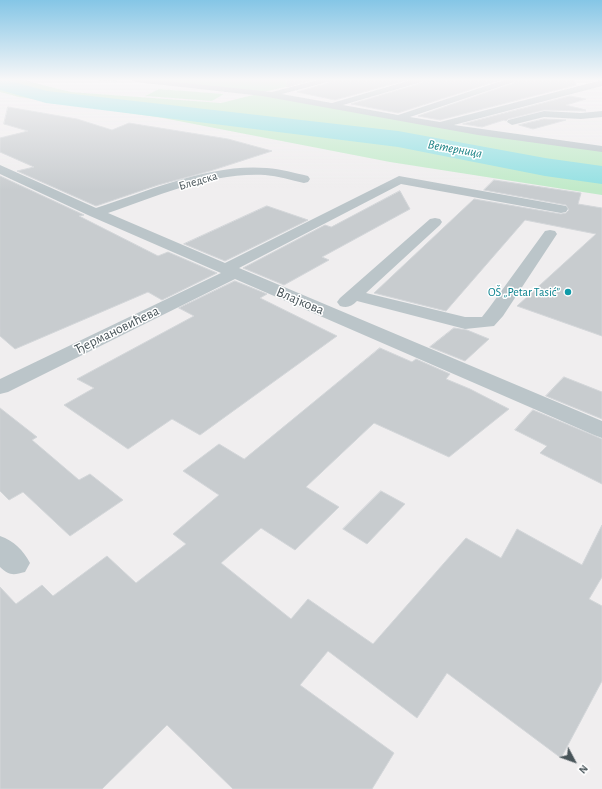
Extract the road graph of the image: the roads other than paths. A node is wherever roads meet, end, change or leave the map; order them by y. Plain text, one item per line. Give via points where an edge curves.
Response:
1 (399, 117) edge
2 (471, 117) edge
3 (533, 117) edge
4 (439, 125) junction
5 (478, 132) junction
6 (602, 149) edge
7 (0, 169) edge
8 (304, 179) dead end
9 (561, 209) dead end
10 (95, 213) junction
11 (435, 222) dead end
12 (550, 234) dead end
13 (230, 271) junction
14 (354, 295) junction
15 (331, 314) junction
16 (0, 387) edge
17 (602, 430) edge

1 - 4 street
2 - 4 street
3 - 5 street
4 - 5 street
5 - 6 street
7 - 10 street, Влајкова
8 - 10 street, Бледска via 262,171 223,174
9 - 13 street, Ђермановићева via 399,180
10 - 13 street, Влајкова
11 - 14 street
12 - 14 street via 487,322 464,323
13 - 15 street, Влајкова
13 - 16 street, Ђермановићева
14 - 15 street
15 - 17 street, Влајкова

